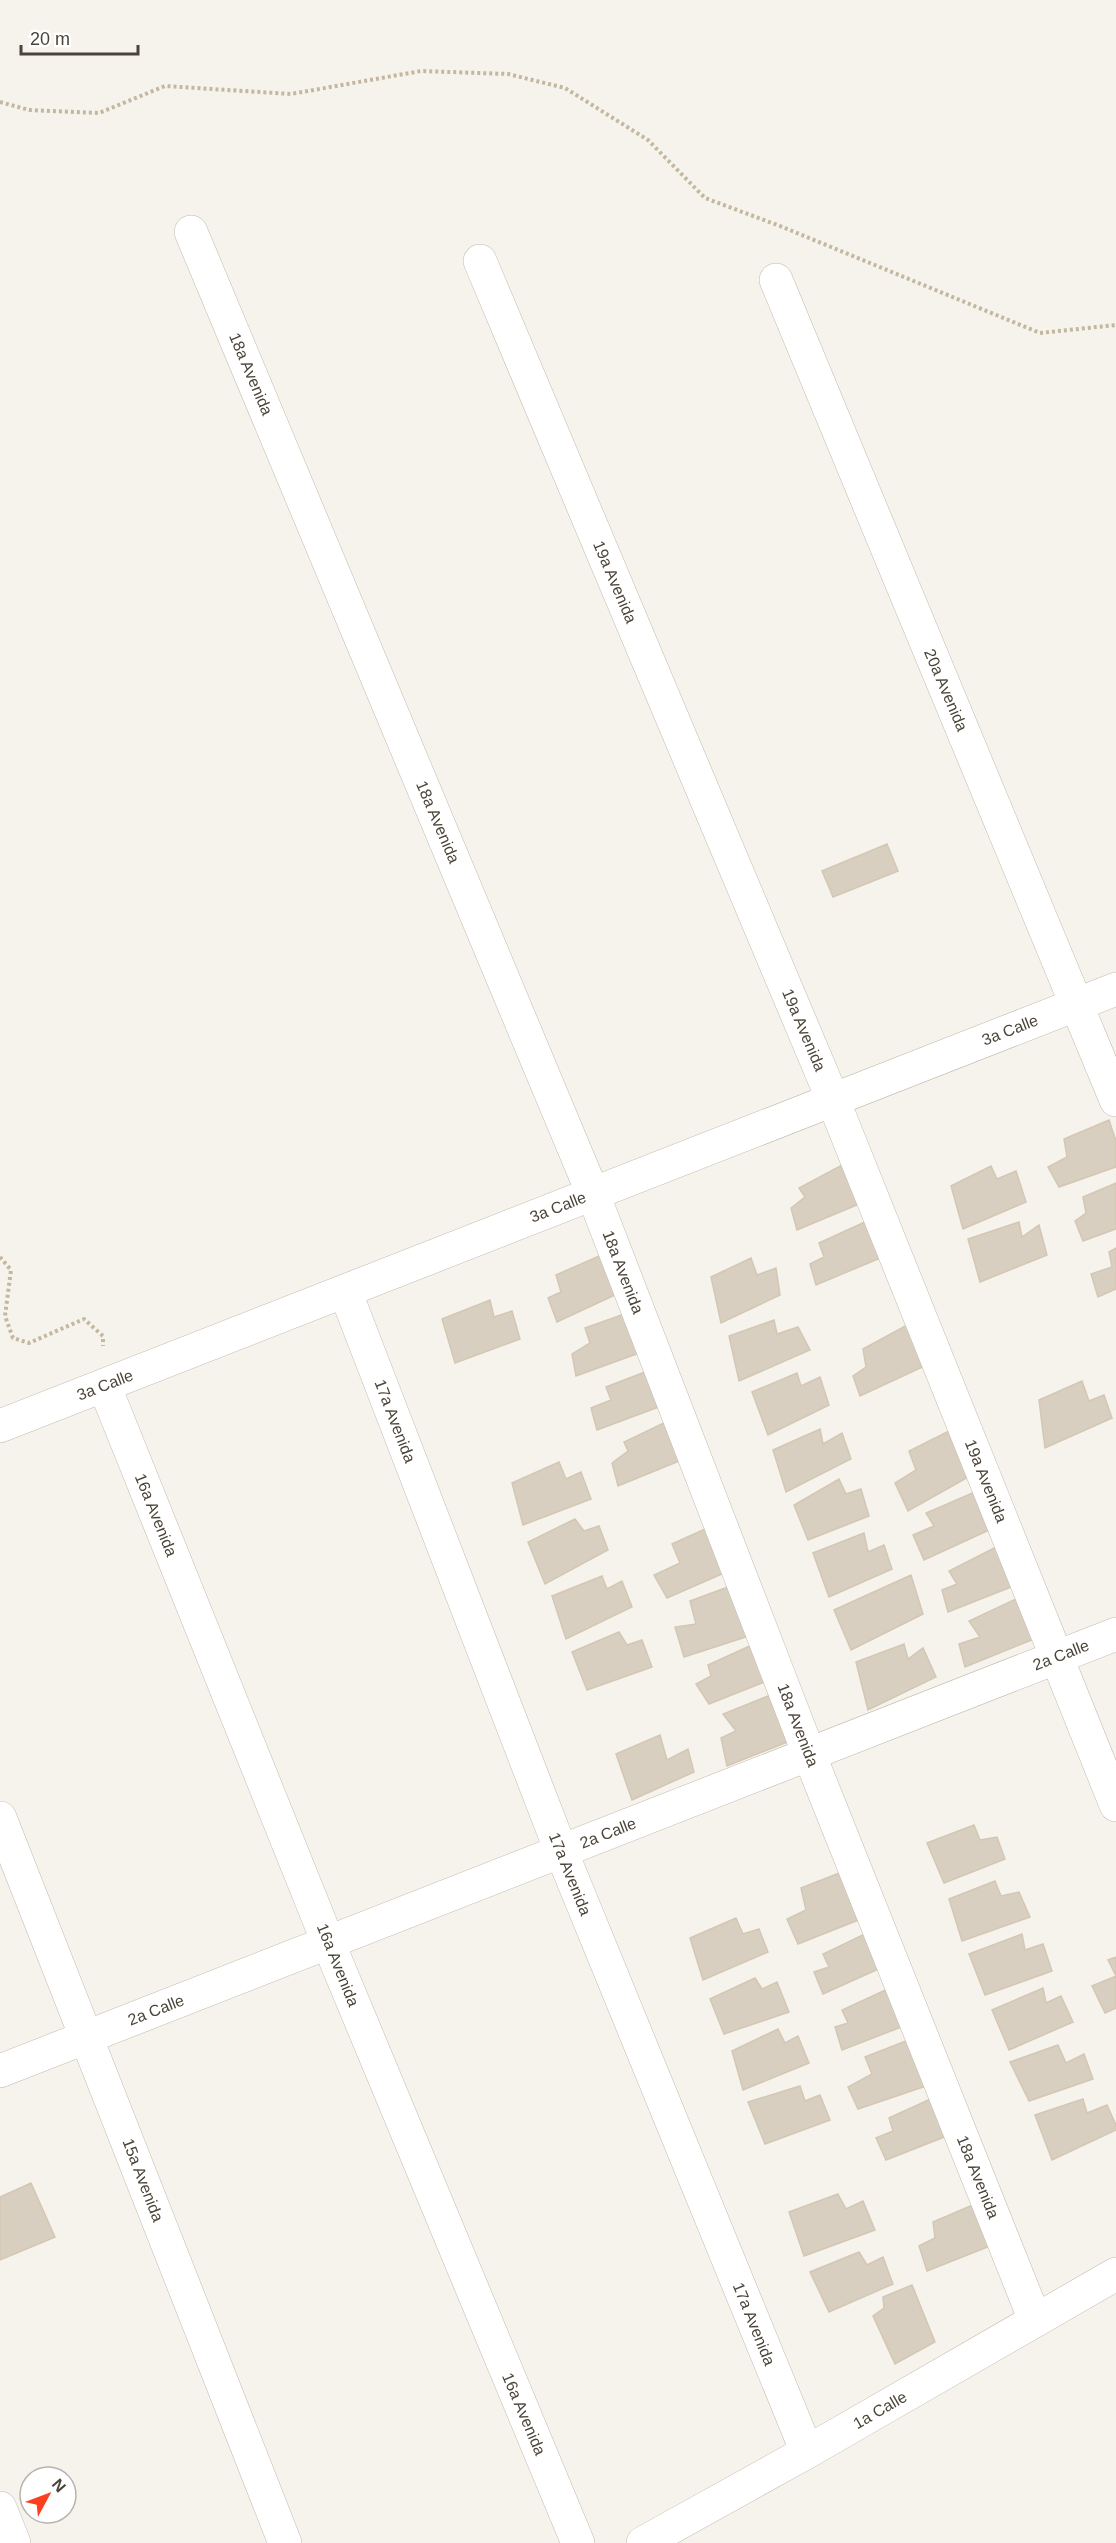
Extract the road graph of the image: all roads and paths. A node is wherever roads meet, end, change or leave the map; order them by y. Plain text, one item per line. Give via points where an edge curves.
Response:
1 (0, 102) edge
2 (191, 232) dead end
3 (480, 261) dead end
4 (776, 280) dead end
5 (1116, 325) edge
6 (1116, 989) edge
7 (1077, 1004) junction
8 (833, 1100) junction
9 (1116, 1101) edge
10 (593, 1194) junction
11 (0, 1257) edge
12 (345, 1291) junction
13 (104, 1385) junction
14 (0, 1426) edge
15 (1116, 1634) edge
16 (1057, 1657) junction
17 (809, 1754) junction
18 (1116, 1805) edge
19 (0, 1818) edge
20 (561, 1851) junction
21 (328, 1942) junction
22 (86, 2037) junction
23 (0, 2071) edge
24 (1116, 2274) edge
25 (1035, 2320) junction
26 (807, 2452) junction
27 (0, 2508) edge
28 (14, 2543) edge
29 (285, 2543) edge
30 (578, 2543) edge
31 (643, 2543) edge

1 - 5 path via 29,110 99,113 165,86 291,94 421,71 508,74 565,88 648,140 705,198 1040,333
2 - 10 street, 18a Avenida
3 - 8 street, 19a Avenida
4 - 7 street, 20a Avenida
6 - 7 street, 3a Calle
7 - 8 street, 3a Calle
7 - 9 street, 20a Avenida
8 - 10 street, 3a Calle
8 - 16 street, 19a Avenida
10 - 12 street, 3a Calle
10 - 17 street, 18a Avenida
11 - 13 path via 11,1270 5,1316 13,1338 29,1343 84,1318 103,1336
12 - 13 street, 3a Calle
12 - 20 street, 17a Avenida
13 - 14 street, 3a Calle
13 - 21 street, 16a Avenida
15 - 16 street, 2a Calle
16 - 17 street, 2a Calle
16 - 18 street, 19a Avenida
17 - 20 street, 2a Calle
17 - 25 street, 18a Avenida
19 - 22 street, 15a Avenida
20 - 21 street, 2a Calle
20 - 26 street, 17a Avenida
21 - 22 street, 2a Calle
21 - 30 street, 16a Avenida
22 - 23 street, 2a Calle
22 - 29 street, 15a Avenida
24 - 25 street, 1a Calle
25 - 26 street, 1a Calle
26 - 31 street, 1a Calle
27 - 28 street

